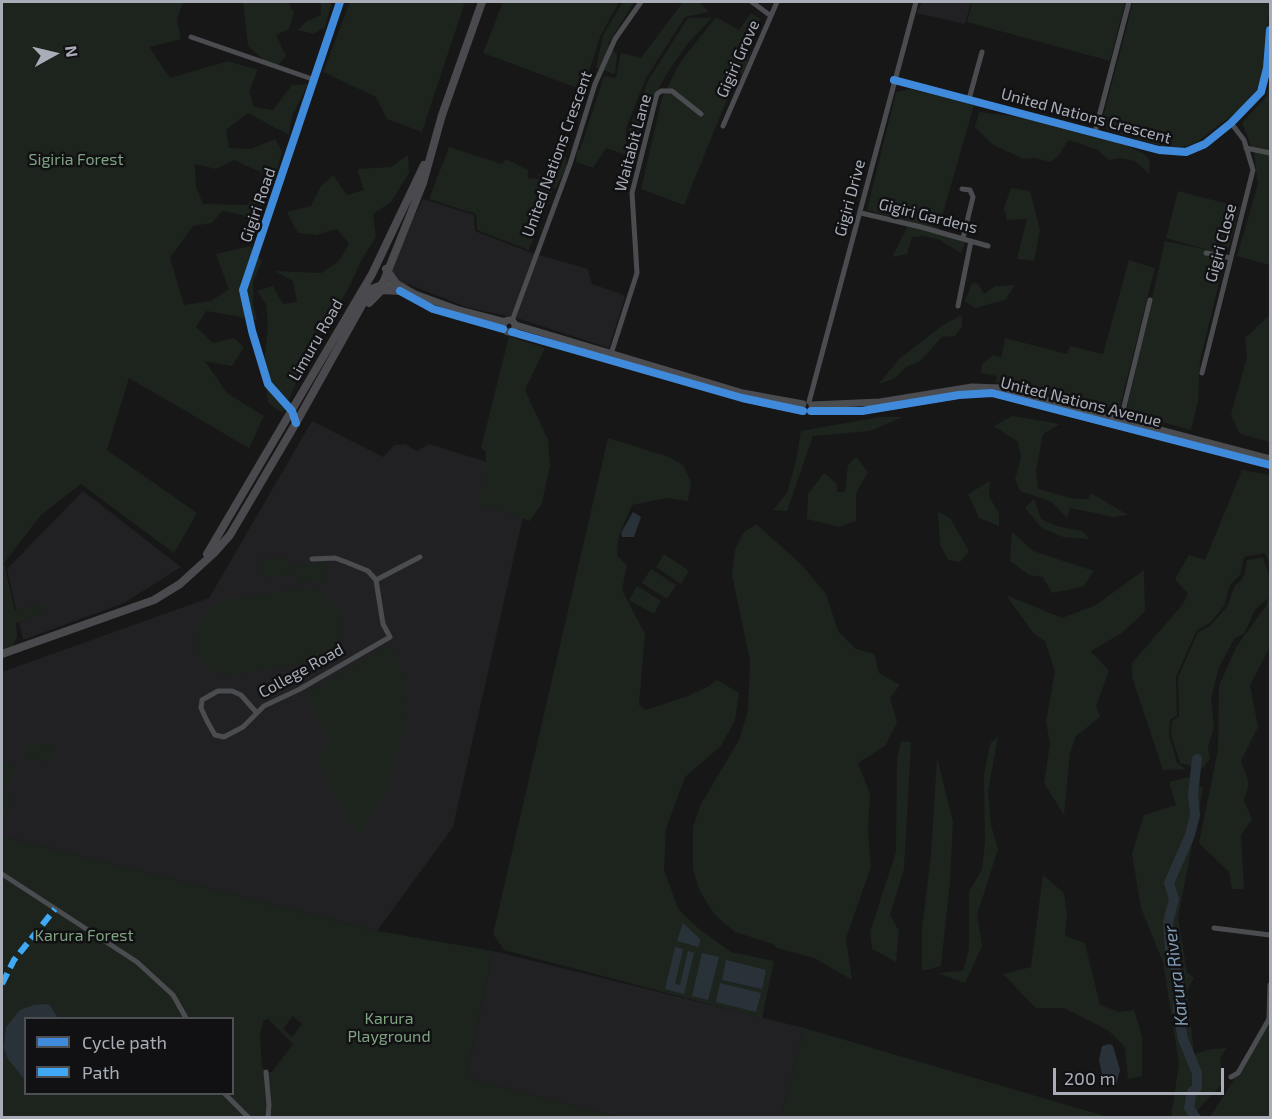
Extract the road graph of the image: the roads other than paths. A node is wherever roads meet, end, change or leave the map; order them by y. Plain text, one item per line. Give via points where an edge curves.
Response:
1 (340, 2) edge
2 (482, 2) edge
3 (640, 2) edge
4 (752, 2) edge
5 (777, 2) edge
6 (916, 2) edge
7 (1129, 2) edge
8 (771, 16) junction
9 (1270, 30) edge
10 (191, 37) dead end
11 (982, 52) dead end
12 (315, 80) junction
13 (894, 80) junction
14 (969, 99) junction
15 (701, 114) dead end
16 (1231, 123) junction
17 (723, 126) dead end
18 (1095, 132) junction
19 (1246, 148) junction
20 (1270, 153) edge
21 (430, 157) junction
22 (962, 189) dead end
23 (861, 213) junction
24 (963, 238) junction
25 (971, 241) junction
26 (988, 246) dead end
27 (1206, 254) dead end
28 (1231, 258) junction
29 (375, 267) junction
30 (387, 272) junction
31 (369, 278) junction
32 (379, 285) junction
33 (398, 287) junction
34 (1150, 300) dead end
35 (958, 306) dead end
36 (510, 326) junction
37 (345, 334) junction
38 (611, 354) junction
39 (1202, 373) dead end
40 (309, 390) junction
41 (808, 407) junction
42 (304, 408) junction
43 (292, 411) junction
44 (1121, 418) junction
45 (296, 423) junction
46 (1170, 435) junction
47 (1270, 459) edge
48 (1270, 465) edge
49 (420, 557) dead end
50 (312, 559) dead end
51 (200, 565) junction
52 (376, 579) junction
53 (2, 656) edge
54 (256, 712) junction
55 (2, 874) edge
56 (1214, 928) dead end
57 (1270, 935) edge
58 (1270, 985) edge
59 (185, 1017) edge
60 (266, 1072) dead end
61 (1231, 1077) dead end
62 (226, 1095) edge
63 (249, 1118) edge
64 (268, 1118) edge

1 - 12 street, Gigiri Road
2 - 21 main road, Limuru Road
3 - 36 street, United Nations Crescent via 615,39 595,84
4 - 8 street
5 - 8 street, Gigiri Grove
6 - 13 street, Gigiri Drive
7 - 18 street
8 - 17 street, Gigiri Grove
9 - 16 street, United Nations Crescent via 1261,92
10 - 12 street
11 - 14 street
12 - 43 street, Gigiri Road via 243,290 268,384
13 - 14 street, United Nations Crescent
13 - 23 street, Gigiri Drive
14 - 18 street, United Nations Crescent
15 - 38 street, Waitabit Lane via 672,91 657,94 632,193 637,273
16 - 18 street, United Nations Crescent via 1199,147 1176,153
16 - 19 street, Gigiri Close
19 - 20 street
19 - 28 street, Gigiri Close via 1251,158 1251,181
21 - 29 main road, Limuru Road
21 - 30 main road, Limuru Road
22 - 24 street via 970,190 973,197
23 - 24 street, Gigiri Gardens
23 - 41 street, Gigiri Drive
24 - 25 street, Gigiri Gardens
25 - 26 street, Gigiri Gardens
25 - 35 street
27 - 28 street
28 - 39 street, Gigiri Close
29 - 30 main road via 382,266
29 - 31 main road, Limuru Road
30 - 32 main road, Limuru Road
30 - 33 main road
31 - 32 main road via 370,283
31 - 40 main road, Limuru Road
32 - 33 street, United Nations Avenue
32 - 37 main road, Limuru Road
33 - 36 street, United Nations Avenue via 433,309
33 - 37 main road via 378,292
34 - 44 street
36 - 38 street, United Nations Avenue
36 - 41 street, United Nations Avenue via 742,398
37 - 40 main road, Limuru Road
38 - 41 street, United Nations Avenue via 744,393
40 - 42 main road, Limuru Road
40 - 43 main road, Limuru Road
41 - 44 street, United Nations Avenue via 988,387
41 - 46 street, United Nations Avenue via 862,411 992,393
42 - 43 street
42 - 45 main road, Limuru Road
43 - 45 street
43 - 51 main road, Limuru Road
44 - 46 street, United Nations Avenue
45 - 51 main road, Limuru Road via 230,535
46 - 47 street, United Nations Avenue
46 - 48 street, United Nations Avenue
49 - 52 street
50 - 52 street via 334,558 368,571
51 - 53 main road, Limuru Road via 170,591 133,609
52 - 54 street, College Road via 383,624 390,637
54 - 54 street, College Road via 243,727 224,737 215,735 201,708 202,700 213,692 236,692
55 - 59 street via 137,963 172,995
56 - 57 street
58 - 61 street via 1269,1019 1238,1072
60 - 64 street
62 - 63 street

